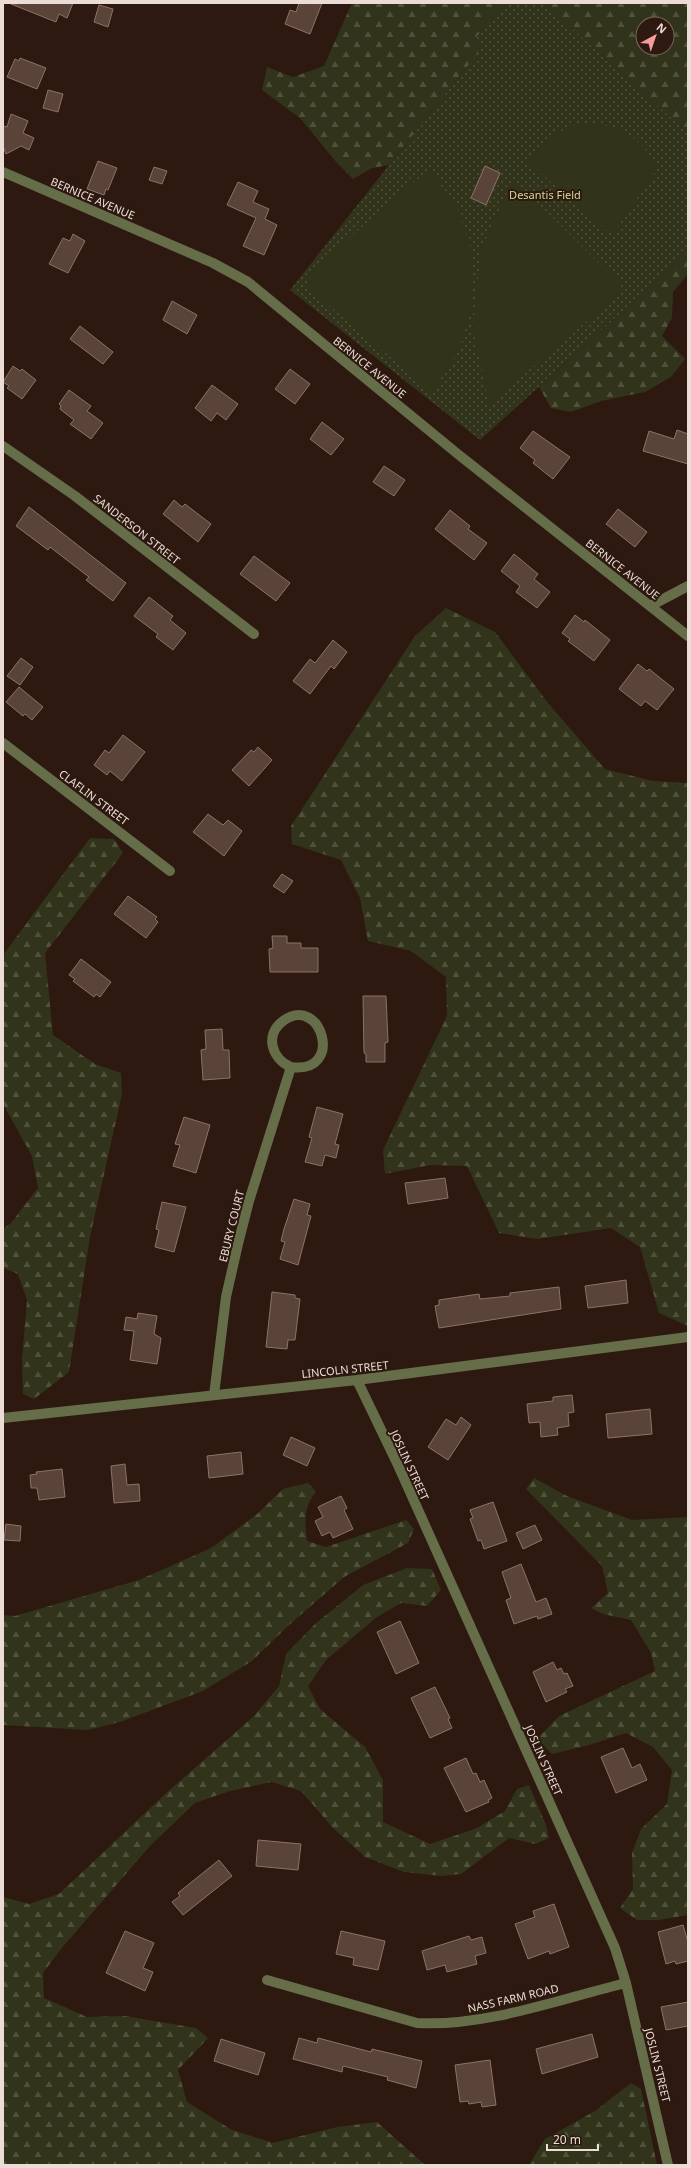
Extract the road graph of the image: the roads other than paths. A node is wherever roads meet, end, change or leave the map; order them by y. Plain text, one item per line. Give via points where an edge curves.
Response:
1 (3, 172) edge
2 (3, 446) edge
3 (688, 586) edge
4 (650, 606) junction
5 (254, 634) dead end
6 (688, 636) edge
7 (3, 743) edge
8 (170, 871) dead end
9 (291, 1067) junction
10 (688, 1337) edge
11 (357, 1380) junction
12 (214, 1395) junction
13 (3, 1418) edge
14 (266, 1980) dead end
15 (626, 1983) junction
16 (668, 2165) edge

1 - 4 street, BERNICE AVENUE via 213,263 248,282 465,460
2 - 5 street, SANDERSON STREET via 75,496
3 - 4 street
4 - 6 street, BERNICE AVENUE
7 - 8 street, CLAFLIN STREET
9 - 9 street via 308,1066 317,1060 322,1051 324,1040 320,1029 313,1021 303,1017 291,1017 281,1022 272,1036 274,1053 281,1062
9 - 12 street, EBURY COURT via 249,1200 238,1244 226,1297
10 - 11 street, LINCOLN STREET
11 - 12 street, LINCOLN STREET
11 - 15 street, JOSLIN STREET via 397,1463 615,1948
12 - 13 street, LINCOLN STREET
14 - 15 street, NASS FARM ROAD via 410,2021 440,2024 486,2018
15 - 16 street, JOSLIN STREET

